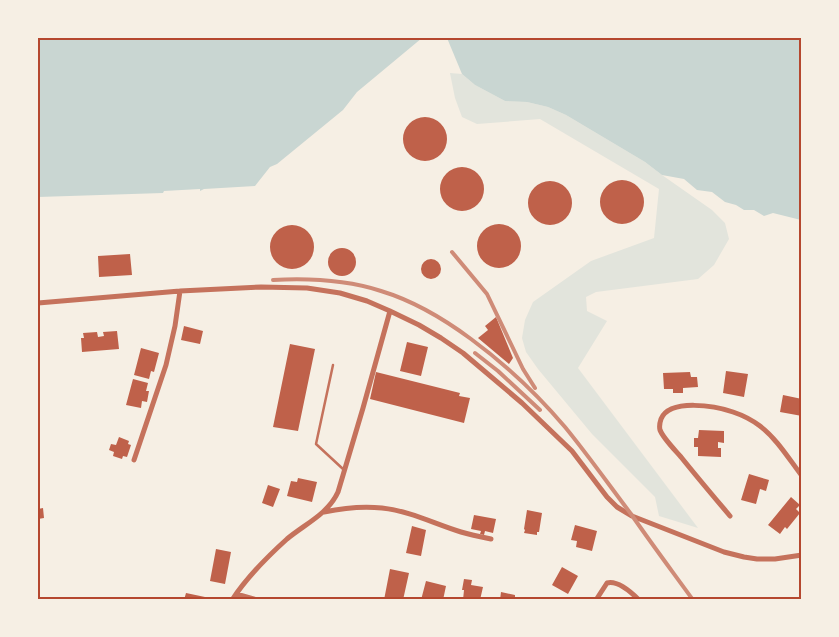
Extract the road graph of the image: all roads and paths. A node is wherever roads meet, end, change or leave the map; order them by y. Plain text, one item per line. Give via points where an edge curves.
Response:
1 (180, 291) junction
2 (38, 304) edge
3 (390, 310) junction
4 (333, 365) dead end
5 (134, 460) dead end
6 (344, 470) junction
7 (802, 476) edge
8 (323, 512) junction
9 (730, 516) dead end
10 (491, 539) dead end
11 (802, 555) edge
12 (236, 594) junction
13 (232, 600) edge
14 (257, 600) edge
15 (596, 600) edge
16 (639, 600) edge

1 - 2 street
1 - 3 street via 307,288 367,301
1 - 5 street via 166,365
3 - 6 street
3 - 11 street via 463,353 522,403 572,451 618,508 724,552 757,559
4 - 6 lane via 316,444
6 - 8 street via 335,498
7 - 9 street via 772,437 747,418 703,406 668,410 660,420 661,432
8 - 10 street via 345,508 388,509
8 - 12 street via 271,554
12 - 13 street
12 - 14 street
15 - 16 street via 607,582 612,581

